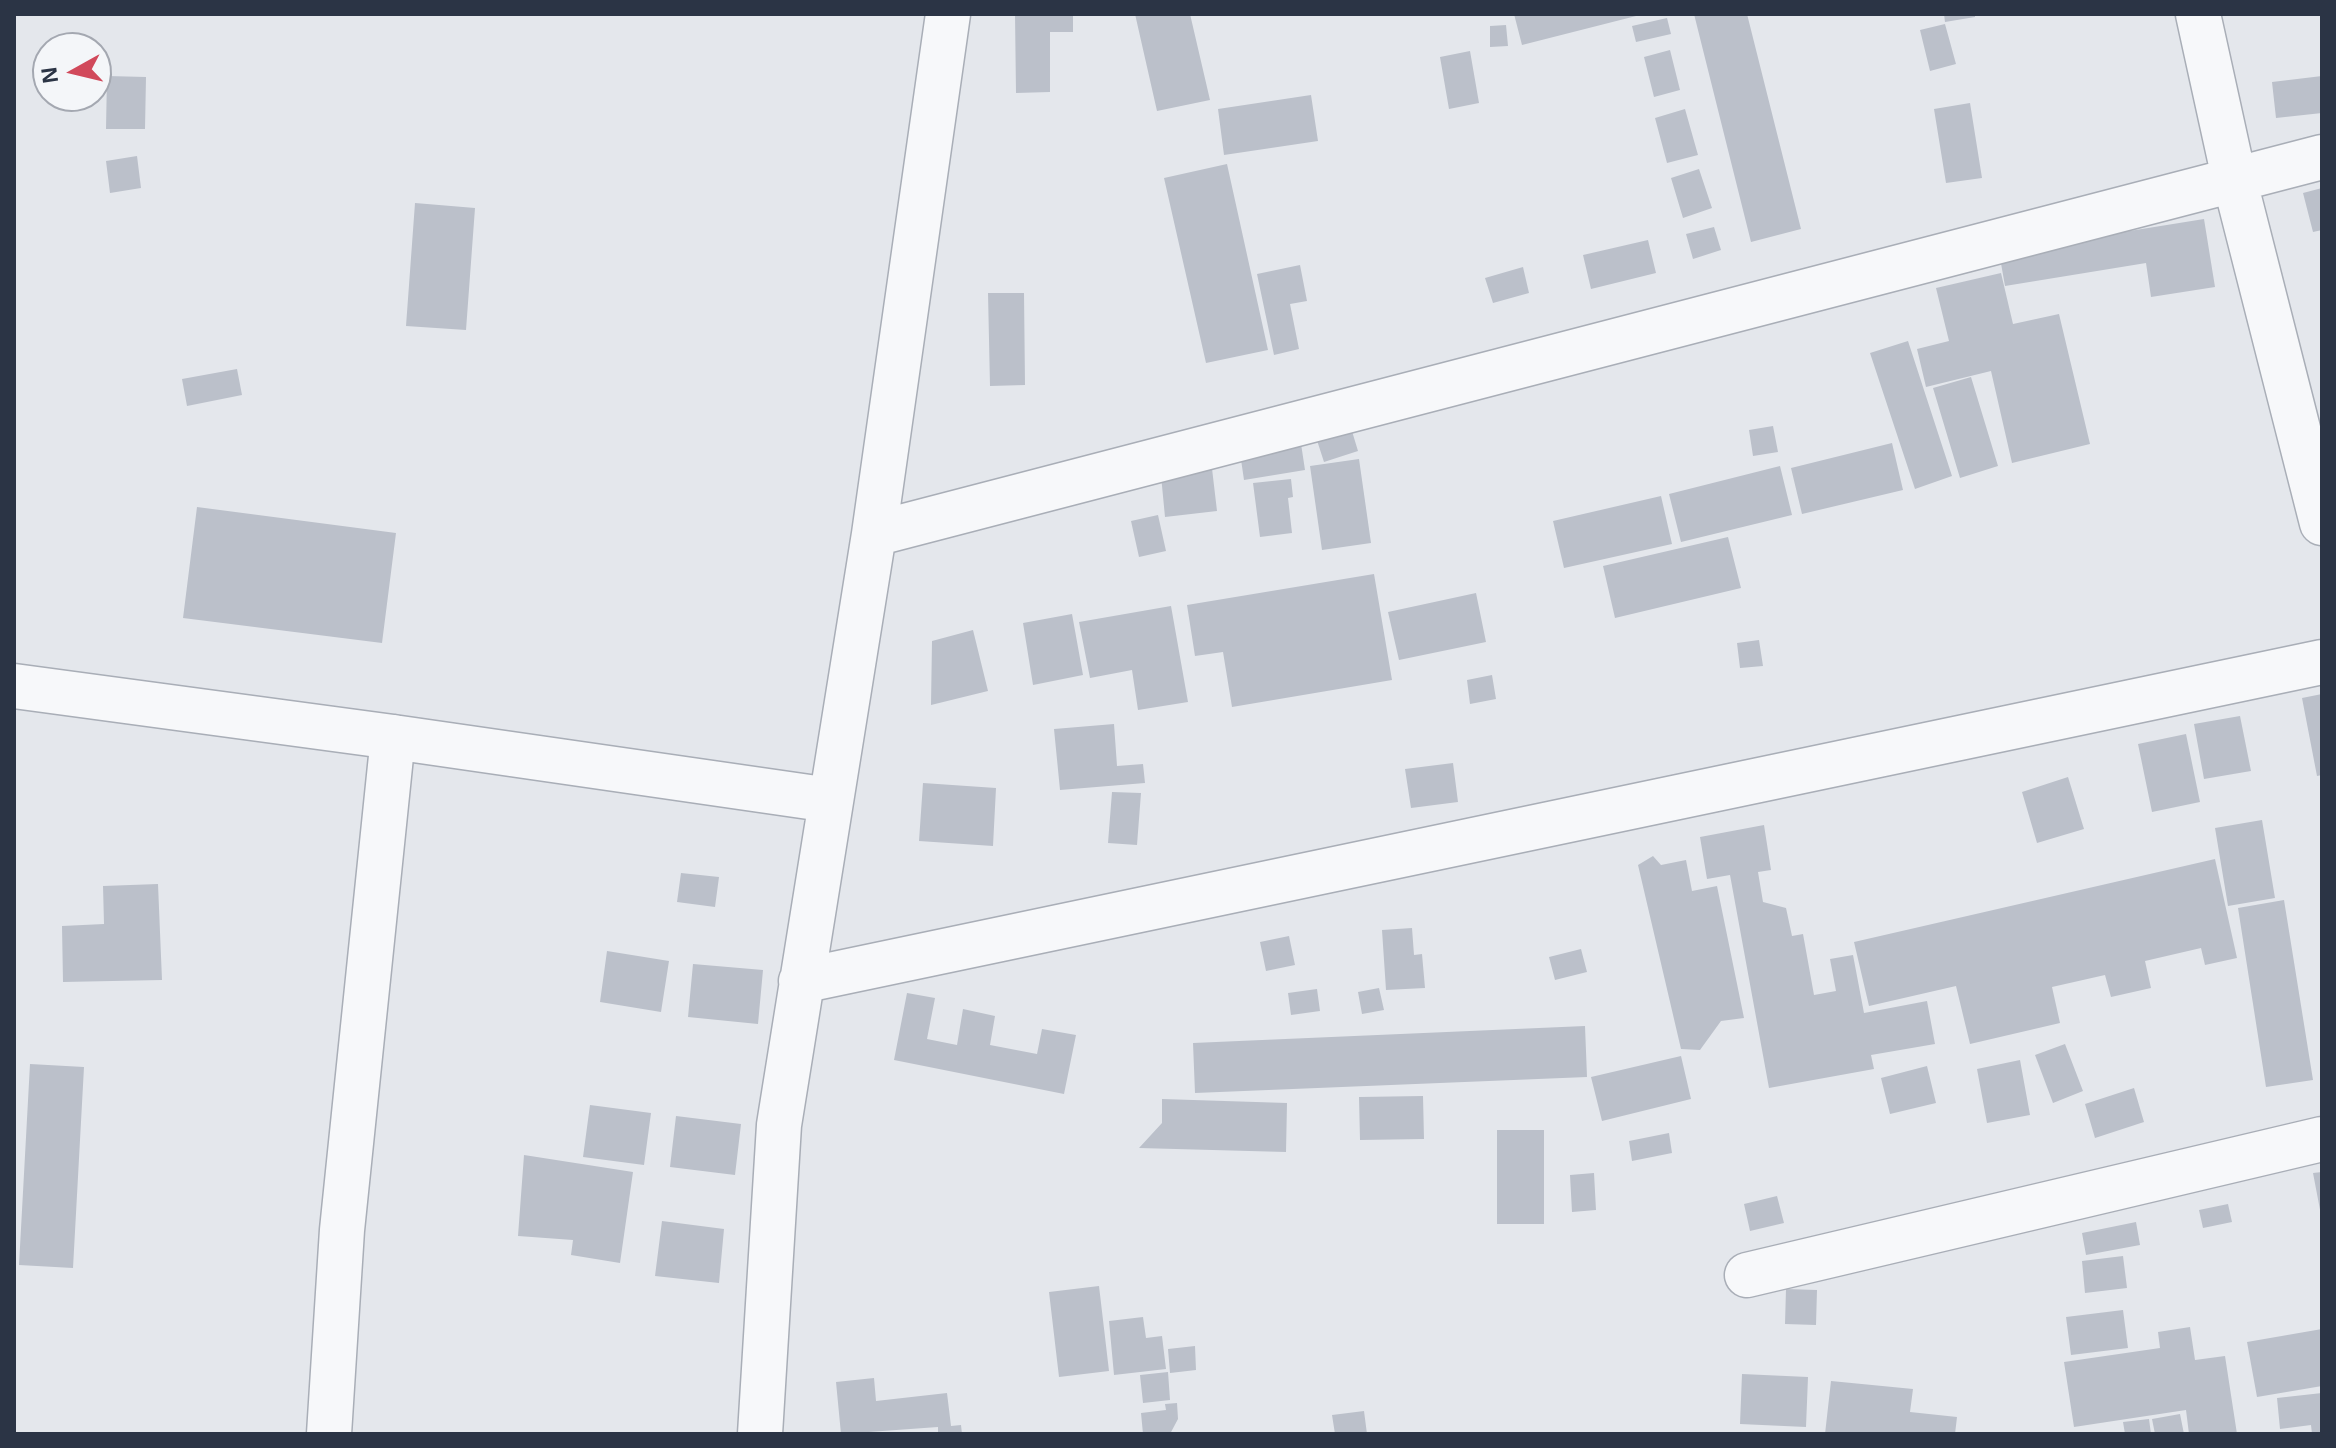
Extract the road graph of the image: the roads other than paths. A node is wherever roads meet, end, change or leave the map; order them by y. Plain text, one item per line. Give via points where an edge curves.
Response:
1 (948, 14) edge
2 (2198, 14) edge
3 (2322, 157) edge
4 (2234, 178) junction
5 (2322, 523) edge
6 (874, 534) junction
7 (2322, 662) edge
8 (14, 686) edge
9 (393, 737) junction
10 (830, 800) junction
11 (801, 981) junction
12 (2322, 1139) edge
13 (1747, 1275) dead end
14 (329, 1434) edge
15 (760, 1434) edge

1 - 6 street
2 - 4 street
3 - 4 street
4 - 5 street
4 - 6 street
6 - 10 street
7 - 11 street
8 - 9 street
9 - 10 street
9 - 14 street via 342,1230
10 - 11 street
11 - 15 street via 779,1125
12 - 13 street

